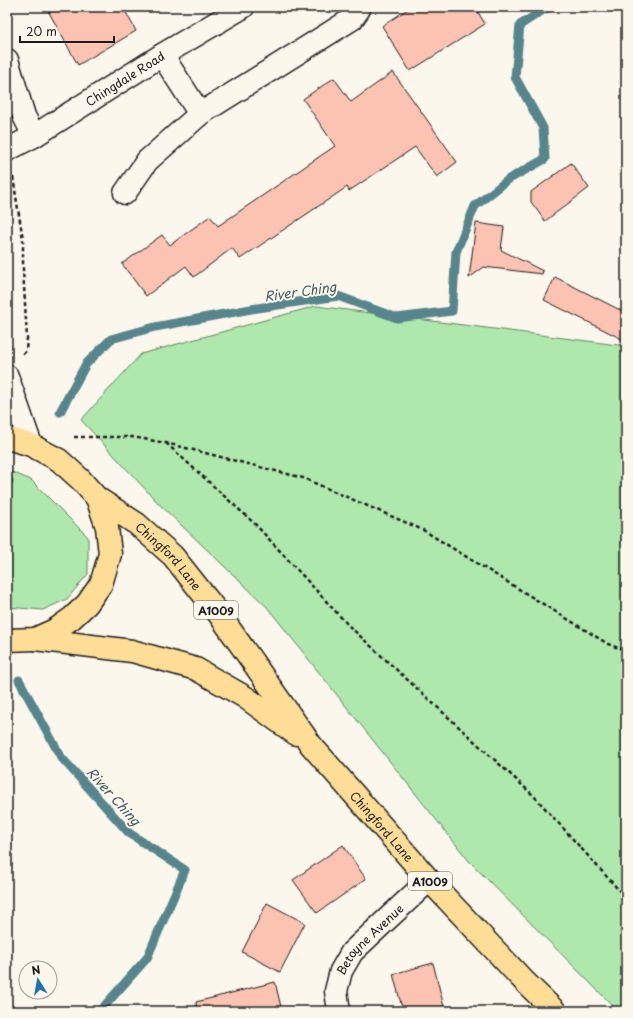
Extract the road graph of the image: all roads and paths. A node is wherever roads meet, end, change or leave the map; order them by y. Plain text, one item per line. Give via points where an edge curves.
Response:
1 (243, 7) edge
2 (358, 7) edge
3 (162, 55) junction
4 (7, 60) edge
5 (200, 114) junction
6 (34, 136) junction
7 (7, 150) edge
8 (13, 174) dead end
9 (125, 193) dead end
10 (12, 346) dead end
11 (7, 347) edge
12 (22, 355) dead end
13 (7, 376) edge
14 (73, 437) dead end
15 (7, 438) edge
16 (166, 443) junction
17 (31, 445) junction
18 (97, 498) junction
19 (19, 640) edge
20 (626, 651) edge
21 (311, 745) junction
22 (429, 880) junction
23 (626, 898) edge
24 (339, 1011) edge
25 (554, 1011) edge

1 - 3 street, Chingdale Road
2 - 5 street via 352,19
3 - 5 street
3 - 6 street, Chingdale Road
4 - 6 street via 24,116
5 - 9 street via 147,161
6 - 7 street, Chingdale Road
8 - 12 path via 23,239 27,338 26,352
10 - 11 path
13 - 17 street
14 - 16 path via 132,437
15 - 17 main road, A1009
16 - 20 path via 303,478 423,530 608,644
16 - 23 path via 256,525 349,626 534,796
17 - 18 main road, A1009 via 59,460
18 - 19 main road, A1009 via 107,527 110,554 101,584 87,604 55,630
18 - 21 main road, Chingford Lane / A1009 via 137,524 174,556 219,614
19 - 21 main road, Chingford Lane / A1009 via 132,651 196,669 245,697
21 - 22 main road, Chingford Lane / A1009
22 - 24 street, Betoyne Avenue via 352,952 341,971 336,991
22 - 25 main road, Chingford Lane / A1009

